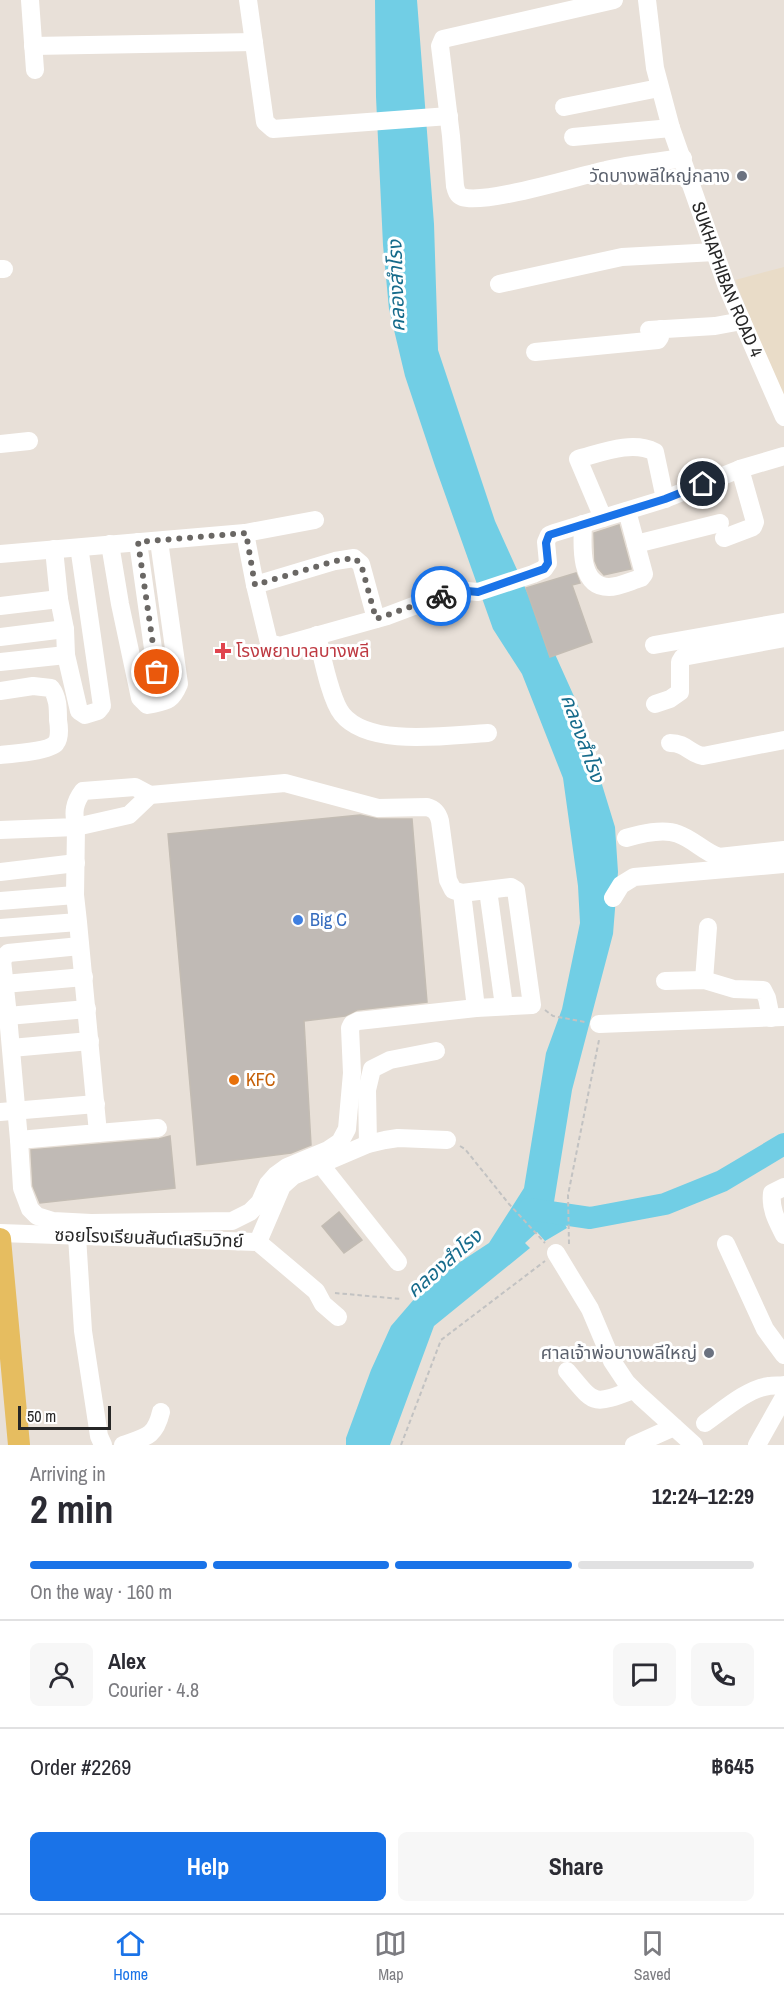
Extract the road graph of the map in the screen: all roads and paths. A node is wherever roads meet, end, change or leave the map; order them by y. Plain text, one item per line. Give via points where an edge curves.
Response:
1 (30, 0) edge
2 (249, 0) edge
3 (614, 0) edge
4 (647, 0) edge
5 (254, 42) junction
6 (33, 46) junction
7 (35, 70) dead end
8 (659, 88) junction
9 (564, 108) dead end
10 (441, 117) junction
11 (672, 128) junction
12 (573, 137) dead end
13 (683, 158) junction
14 (715, 252) junction
15 (499, 284) dead end
16 (742, 321) junction
17 (661, 329) junction
18 (618, 332) dead end
19 (535, 352) dead end
20 (784, 417) edge
21 (29, 441) dead end
22 (0, 444) edge
23 (784, 456) edge
24 (740, 469) junction
25 (665, 499) junction
26 (627, 511) junction
27 (603, 518) junction
28 (315, 520) dead end
29 (583, 524) junction
30 (246, 533) junction
31 (159, 541) junction
32 (138, 542) junction
33 (110, 544) junction
34 (636, 544) junction
35 (54, 549) junction
36 (80, 553) dead end
37 (0, 554) edge
38 (255, 585) junction
39 (58, 599) junction
40 (0, 606) edge
41 (376, 619) junction
42 (784, 622) edge
43 (64, 629) junction
44 (173, 633) junction
45 (152, 634) junction
46 (317, 635) junction
47 (128, 636) junction
48 (0, 637) edge
49 (784, 638) edge
50 (654, 645) dead end
51 (66, 655) junction
52 (0, 662) edge
53 (0, 691) edge
54 (159, 691) dead end
55 (655, 704) dead end
56 (488, 733) dead end
57 (784, 740) edge
58 (670, 743) dead end
59 (0, 755) edge
60 (150, 795) junction
61 (76, 826) junction
62 (0, 830) edge
63 (626, 838) dead end
64 (784, 850) edge
65 (76, 863) junction
66 (784, 864) edge
67 (0, 872) edge
68 (488, 890) junction
69 (462, 893) junction
70 (75, 895) junction
71 (613, 898) dead end
72 (0, 901) edge
73 (78, 922) junction
74 (708, 927) dead end
75 (0, 928) edge
76 (80, 946) junction
77 (84, 977) junction
78 (704, 980) junction
79 (665, 981) dead end
80 (4, 984) junction
81 (504, 1006) junction
82 (476, 1008) junction
83 (5, 1009) edge
84 (87, 1009) junction
85 (553, 1016) dead end
86 (777, 1018) edge
87 (599, 1024) junction
88 (90, 1041) junction
89 (11, 1048) junction
90 (436, 1051) dead end
91 (7, 1080) edge
92 (96, 1104) junction
93 (8, 1112) edge
94 (158, 1128) dead end
95 (98, 1133) junction
96 (20, 1140) junction
97 (447, 1140) joint
98 (368, 1144) junction
99 (321, 1165) junction
100 (784, 1187) edge
101 (0, 1233) edge
102 (535, 1234) dead end
103 (784, 1235) edge
104 (77, 1236) junction
105 (0, 1239) edge
106 (258, 1242) junction
107 (726, 1244) dead end
108 (562, 1249) junction
109 (398, 1262) dead end
110 (316, 1291) junction
111 (401, 1299) dead end
112 (338, 1317) dead end
113 (10, 1328) junction
114 (784, 1355) edge
115 (567, 1371) dead end
116 (784, 1385) edge
117 (633, 1390) junction
118 (784, 1397) edge
119 (161, 1412) dead end
120 (705, 1423) dead end
121 (674, 1427) junction
122 (758, 1444) edge
123 (19, 1445) edge
124 (28, 1445) edge
125 (103, 1445) edge
126 (123, 1445) edge
127 (401, 1445) edge
128 (634, 1445) edge
129 (694, 1445) edge

1 - 6 street
2 - 5 street
3 - 10 street via 443,39
4 - 8 street, SUKHAPHIBAN ROAD 4
5 - 6 street
5 - 10 street via 266,122 273,129
6 - 7 street
8 - 9 street
8 - 11 street, SUKHAPHIBAN ROAD 4
10 - 13 street via 455,186 462,197 500,196 609,169
11 - 12 street
11 - 13 street, SUKHAPHIBAN ROAD 4
13 - 14 street, SUKHAPHIBAN ROAD 4
14 - 15 street via 622,257
14 - 16 street, SUKHAPHIBAN ROAD 4
16 - 17 street
16 - 20 street, SUKHAPHIBAN ROAD 4
17 - 18 street
17 - 19 street via 658,340
21 - 22 street
23 - 24 street
24 - 25 street
24 - 34 street via 755,522 753,527
25 - 26 street
25 - 27 street via 655,452 644,447 621,448 578,459
26 - 27 street
26 - 34 street
27 - 29 street
28 - 30 street
29 - 34 street via 581,549 590,580 599,586 610,587 645,574
29 - 41 street via 549,535 548,563 544,569 478,592 456,590
30 - 31 street
30 - 38 street
31 - 32 street
31 - 44 street
32 - 33 street
32 - 45 street
33 - 35 street
33 - 47 street
35 - 37 street
35 - 39 street
36 - 51 street via 102,706 98,711 85,715 80,711
38 - 41 street via 354,558 361,564
38 - 46 street via 269,643 280,646
39 - 40 street
39 - 43 street
41 - 46 street
42 - 50 street
43 - 48 street
43 - 51 street
44 - 45 street
44 - 47 street via 179,684 168,701 147,705 140,698
45 - 47 street
45 - 54 street
46 - 56 street via 334,698 350,721 394,737
49 - 55 street via 683,657 680,692
51 - 52 street
53 - 59 street via 33,686 51,688 58,703 59,729 52,746
57 - 58 street via 703,756 682,744
60 - 61 street via 129,815
60 - 61 street via 135,787 83,791 75,801
60 - 69 street via 285,783 378,808 432,808 440,820 448,880 453,890
61 - 62 street
61 - 65 street
63 - 64 street via 677,833 719,857
65 - 67 street
65 - 70 street
66 - 71 street via 634,877 621,885
68 - 69 street
68 - 81 street
68 - 81 street via 514,888 532,1005
69 - 82 street
70 - 72 street
70 - 73 street
73 - 75 street
73 - 76 street
74 - 78 street
76 - 77 street
76 - 80 street via 8,952 2,960
77 - 80 street
77 - 84 street
78 - 79 street
78 - 86 street via 734,989 763,990
80 - 83 street
81 - 82 street
82 - 96 street via 352,1024 352,1073 344,1136 328,1150 276,1175 260,1202 232,1221 91,1223 52,1221 37,1216 22,1188
83 - 84 street
83 - 89 street
84 - 88 street
85 - 87 path
86 - 87 street
87 - 108 path
88 - 89 street
88 - 92 street
89 - 91 street
90 - 98 street via 390,1060 372,1069 367,1090
91 - 93 street
92 - 93 street
92 - 95 street
93 - 96 street
94 - 95 street
95 - 96 street
97 - 98 street via 398,1138
97 - 102 path via 465,1149
98 - 99 street
99 - 106 street via 285,1181
99 - 109 street
100 - 103 street via 772,1193 771,1201
101 - 104 street, ซอยโรงเรียนสันต์เสริมวิทย์
104 - 106 street, ซอยโรงเรียนสันต์เสริมวิทย์
104 - 125 street via 86,1350
105 - 113 main road
106 - 110 street, ซอยโรงเรียนสันต์เสริมวิทย์
107 - 114 street via 765,1329
108 - 117 street via 612,1361
108 - 127 path via 441,1340
110 - 111 path
110 - 112 street, ซอยโรงเรียนสันต์เสริมวิทย์ via 323,1304
113 - 123 main road
113 - 124 main road via 20,1357
115 - 117 street via 595,1400
116 - 120 street via 757,1389
117 - 121 street
118 - 122 street
119 - 126 street via 153,1433
121 - 128 street
121 - 129 street

